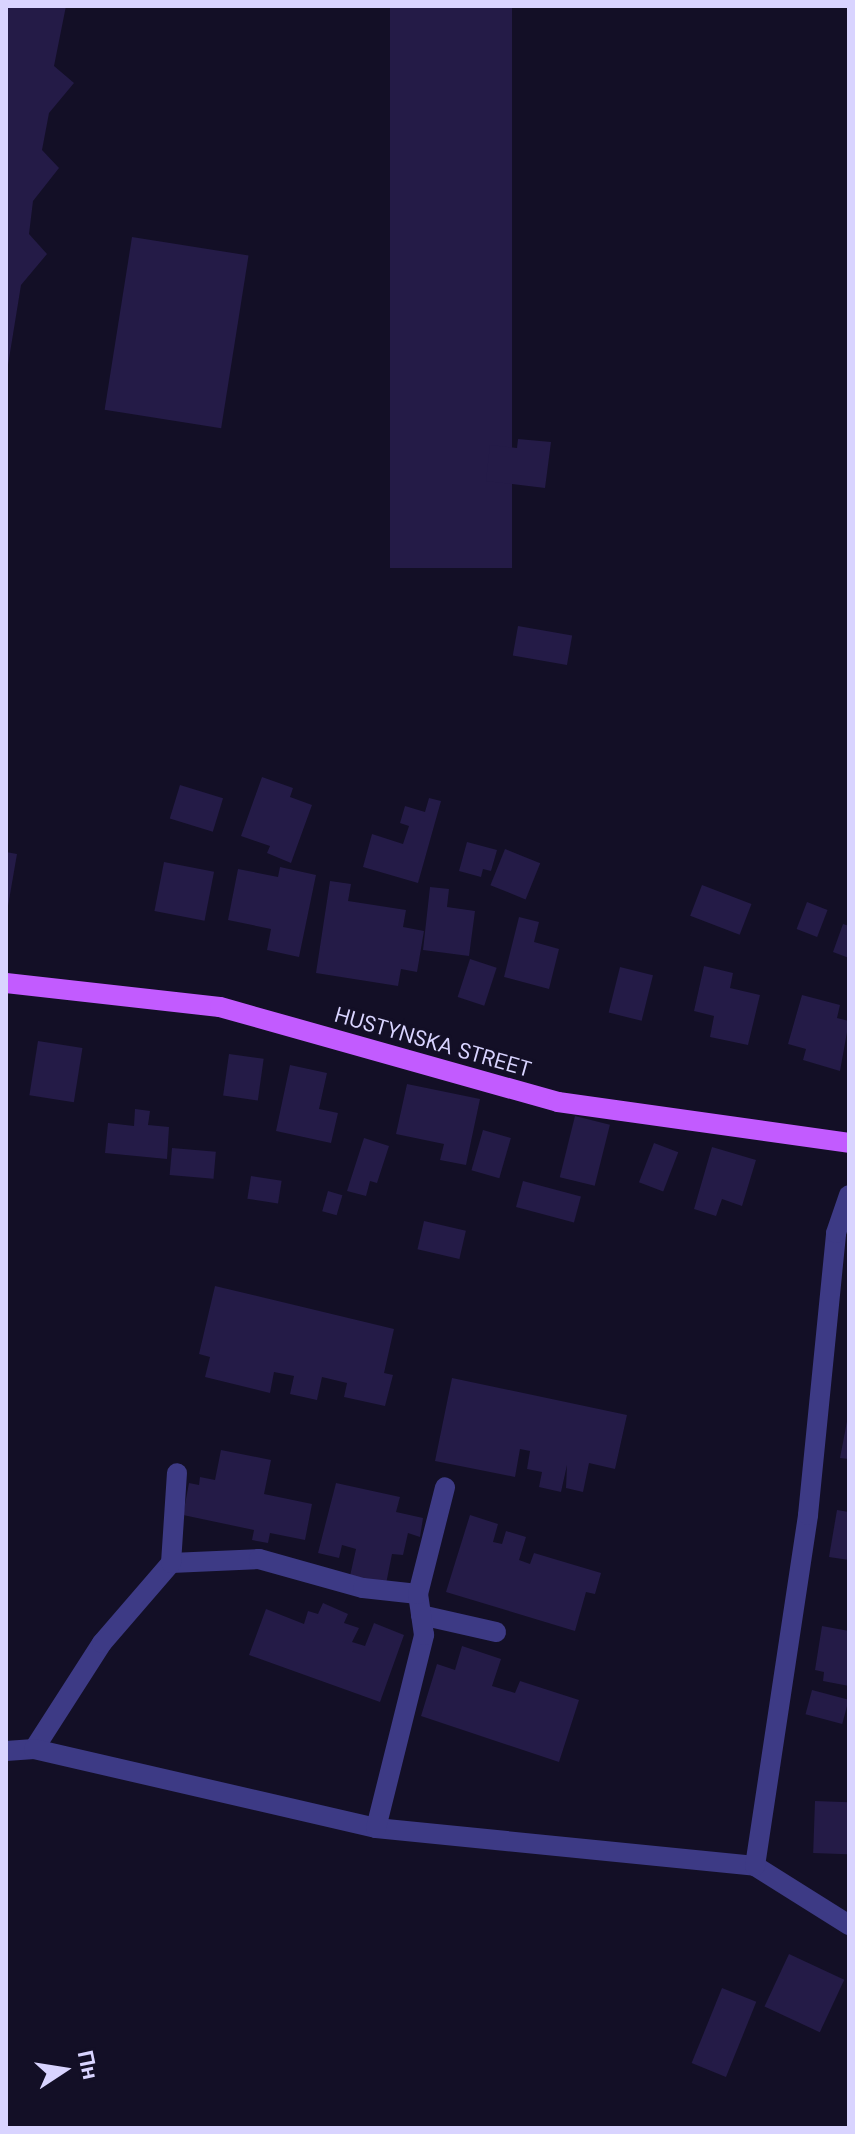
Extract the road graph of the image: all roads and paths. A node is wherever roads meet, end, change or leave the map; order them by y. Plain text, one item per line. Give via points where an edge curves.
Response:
1 (6, 983) edge
2 (849, 1143) edge
3 (849, 1195) edge
4 (177, 1473) dead end
5 (445, 1487) dead end
6 (171, 1563) junction
7 (420, 1604) junction
8 (496, 1632) dead end
9 (34, 1749) junction
10 (6, 1751) edge
11 (376, 1828) junction
12 (755, 1866) junction
13 (849, 1925) edge

1 - 2 main road, HUSTYNSKA STREET via 220,1007 558,1102
3 - 12 street via 836,1233 808,1515
4 - 6 street
5 - 7 street
6 - 7 street via 259,1559
6 - 9 street via 102,1643
7 - 8 street
7 - 11 street via 424,1635
9 - 10 street
9 - 11 street
11 - 12 street
12 - 13 street

